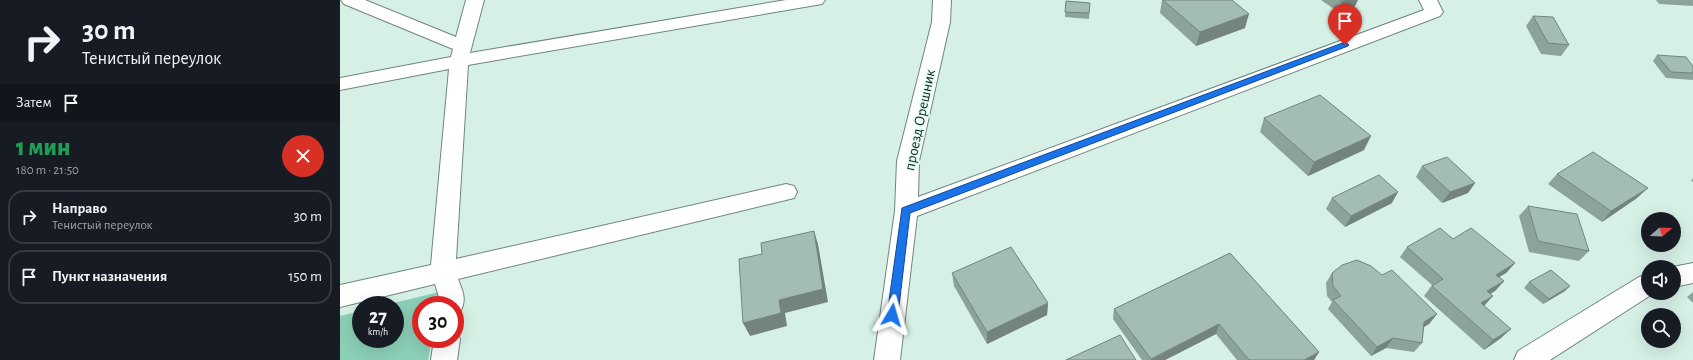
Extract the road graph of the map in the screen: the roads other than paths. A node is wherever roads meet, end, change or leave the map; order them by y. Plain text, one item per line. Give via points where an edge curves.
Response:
1 (350, 0) edge
2 (475, 0) edge
3 (816, 0) edge
4 (942, 0) edge
5 (1428, 0) edge
6 (461, 54) junction
7 (340, 84) edge
8 (786, 192) dead end
9 (906, 211) junction
10 (442, 272) junction
11 (1693, 273) edge
12 (1681, 276) edge
13 (1641, 288) edge
14 (340, 296) edge
15 (451, 296) edge
16 (446, 348) edge
17 (444, 360) edge
18 (887, 360) edge
19 (1527, 360) edge

1 - 6 street
2 - 6 street
3 - 6 street
4 - 9 street, проезд Орешник via 942,22 908,161
5 - 9 street via 1434,12
6 - 7 street
6 - 10 street
8 - 10 street
9 - 18 street, проезд Орешник
10 - 14 street
10 - 15 street
11 - 12 street
13 - 19 street
16 - 17 street

